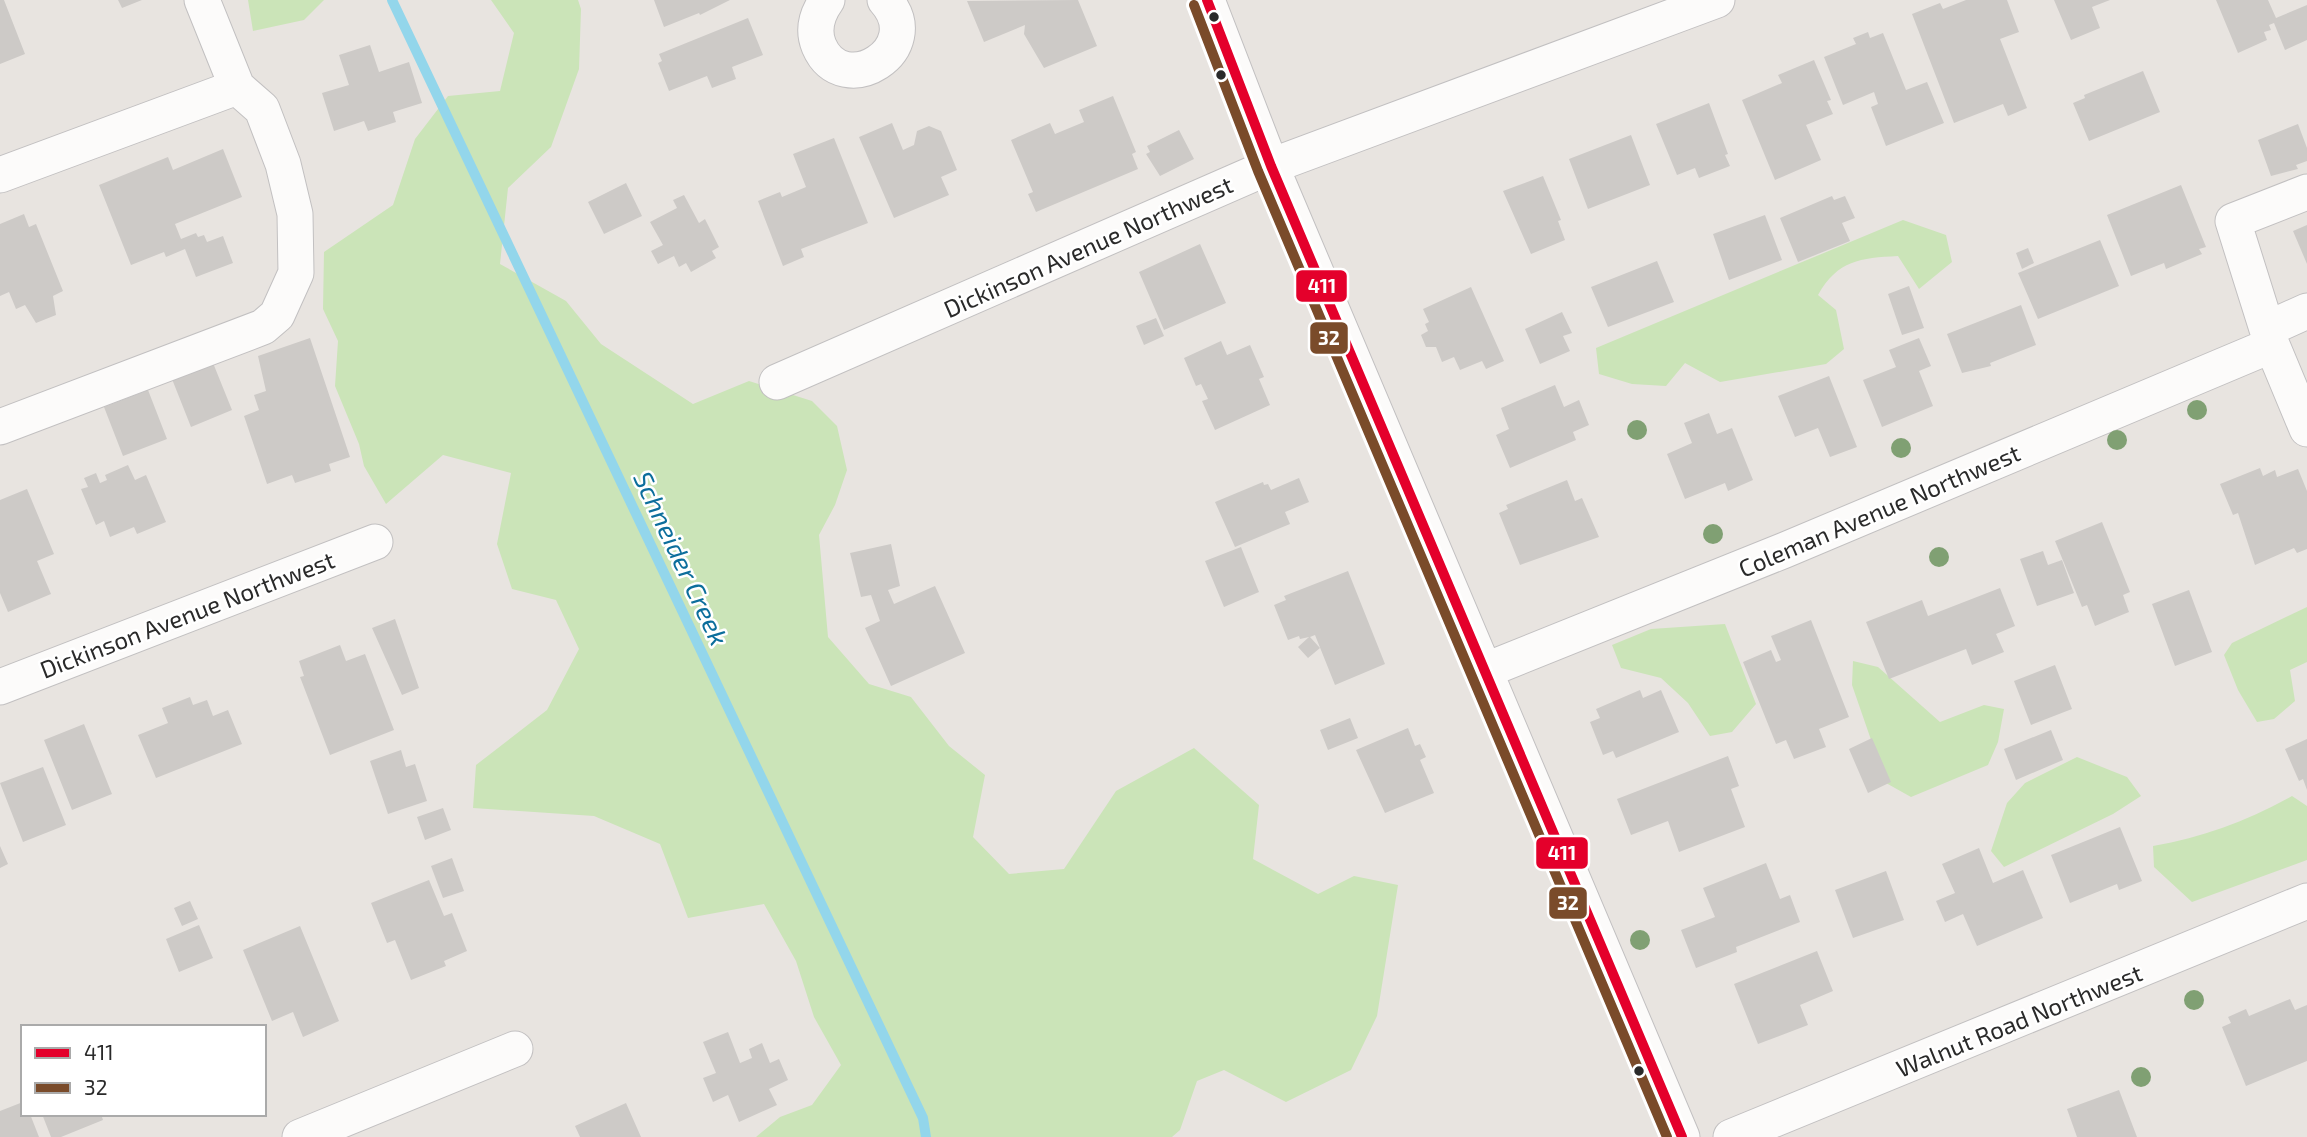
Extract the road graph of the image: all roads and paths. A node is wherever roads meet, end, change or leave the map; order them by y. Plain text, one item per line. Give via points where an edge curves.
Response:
1 (202, 0) edge
2 (827, 0) edge
3 (885, 0) edge
4 (1207, 0) edge
5 (1717, 0) edge
6 (237, 87) junction
7 (1271, 166) junction
8 (0, 175) edge
9 (2307, 192) edge
10 (2307, 311) edge
11 (2270, 337) junction
12 (777, 382) dead end
13 (0, 427) edge
14 (2307, 429) edge
15 (375, 542) dead end
16 (1484, 671) junction
17 (0, 687) edge
18 (2307, 901) edge
19 (515, 1049) dead end
20 (300, 1137) edge
21 (1682, 1137) edge
22 (1731, 1137) edge

1 - 6 street
2 - 3 street via 815,23 821,50 842,68 856,70 881,61 896,39 894,14
4 - 7 street
5 - 7 street, Dickinson Avenue Northwest
6 - 8 street
6 - 13 street via 262,109 283,164 295,214 296,273 277,315 263,327
7 - 12 street, Dickinson Avenue Northwest
7 - 16 street
9 - 11 street via 2233,221
10 - 11 street, Coleman Avenue Northwest
11 - 14 street
11 - 16 street, Coleman Avenue Northwest via 1798,545
15 - 17 street, Dickinson Avenue Northwest
16 - 21 street
18 - 22 street, Walnut Road Northwest
19 - 20 street

